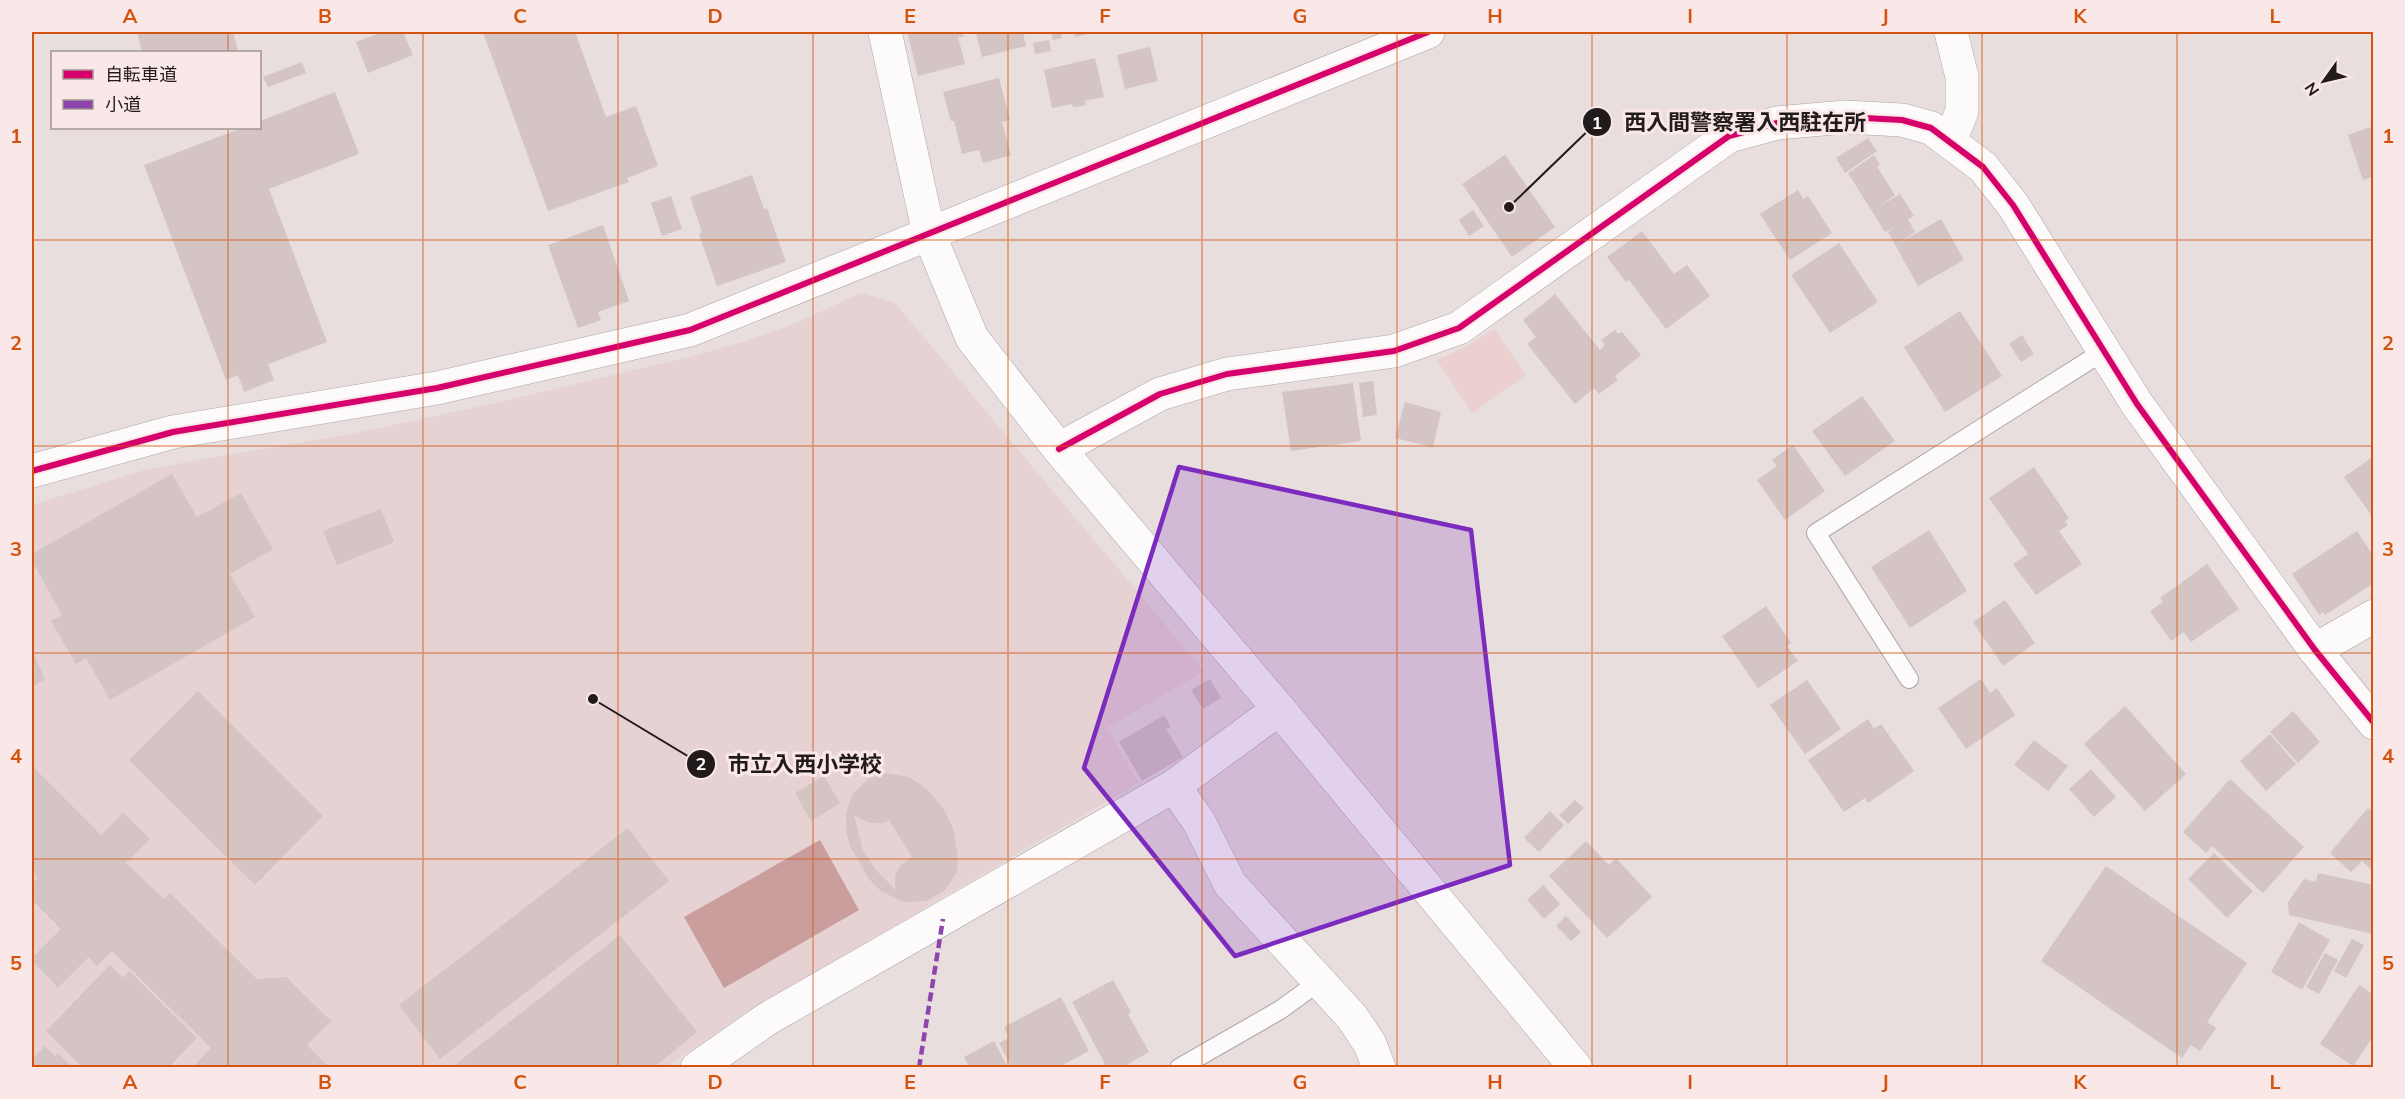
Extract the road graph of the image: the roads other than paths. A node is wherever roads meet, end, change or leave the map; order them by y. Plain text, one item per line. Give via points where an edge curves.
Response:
1 (885, 32) edge
2 (1428, 32) edge
3 (1951, 32) edge
4 (1950, 141) junction
5 (929, 234) junction
6 (2104, 351) junction
7 (1059, 449) junction
8 (32, 471) edge
9 (2373, 616) edge
10 (2315, 650) junction
11 (1909, 679) dead end
12 (1279, 709) junction
13 (2373, 723) edge
14 (1174, 786) junction
15 (1320, 981) junction
16 (698, 1068) edge
17 (1179, 1068) edge
18 (1379, 1068) edge
19 (1576, 1068) edge

1 - 5 street
2 - 5 street
3 - 4 street via 1962,77 1962,111
4 - 6 street via 1983,167 2013,205
4 - 7 street via 1930,128 1902,120 1845,117 1777,123 1729,136 1459,328 1395,351 1227,374 1160,394
5 - 7 street via 972,338
5 - 8 street via 690,330 437,388 173,432
6 - 10 street via 2137,404
6 - 11 lane via 1816,533
7 - 12 street
9 - 10 street
10 - 13 street
12 - 14 street
12 - 19 street
14 - 15 street via 1230,884
14 - 16 street via 767,1019
15 - 17 lane via 1280,1010
15 - 18 street via 1358,1026

